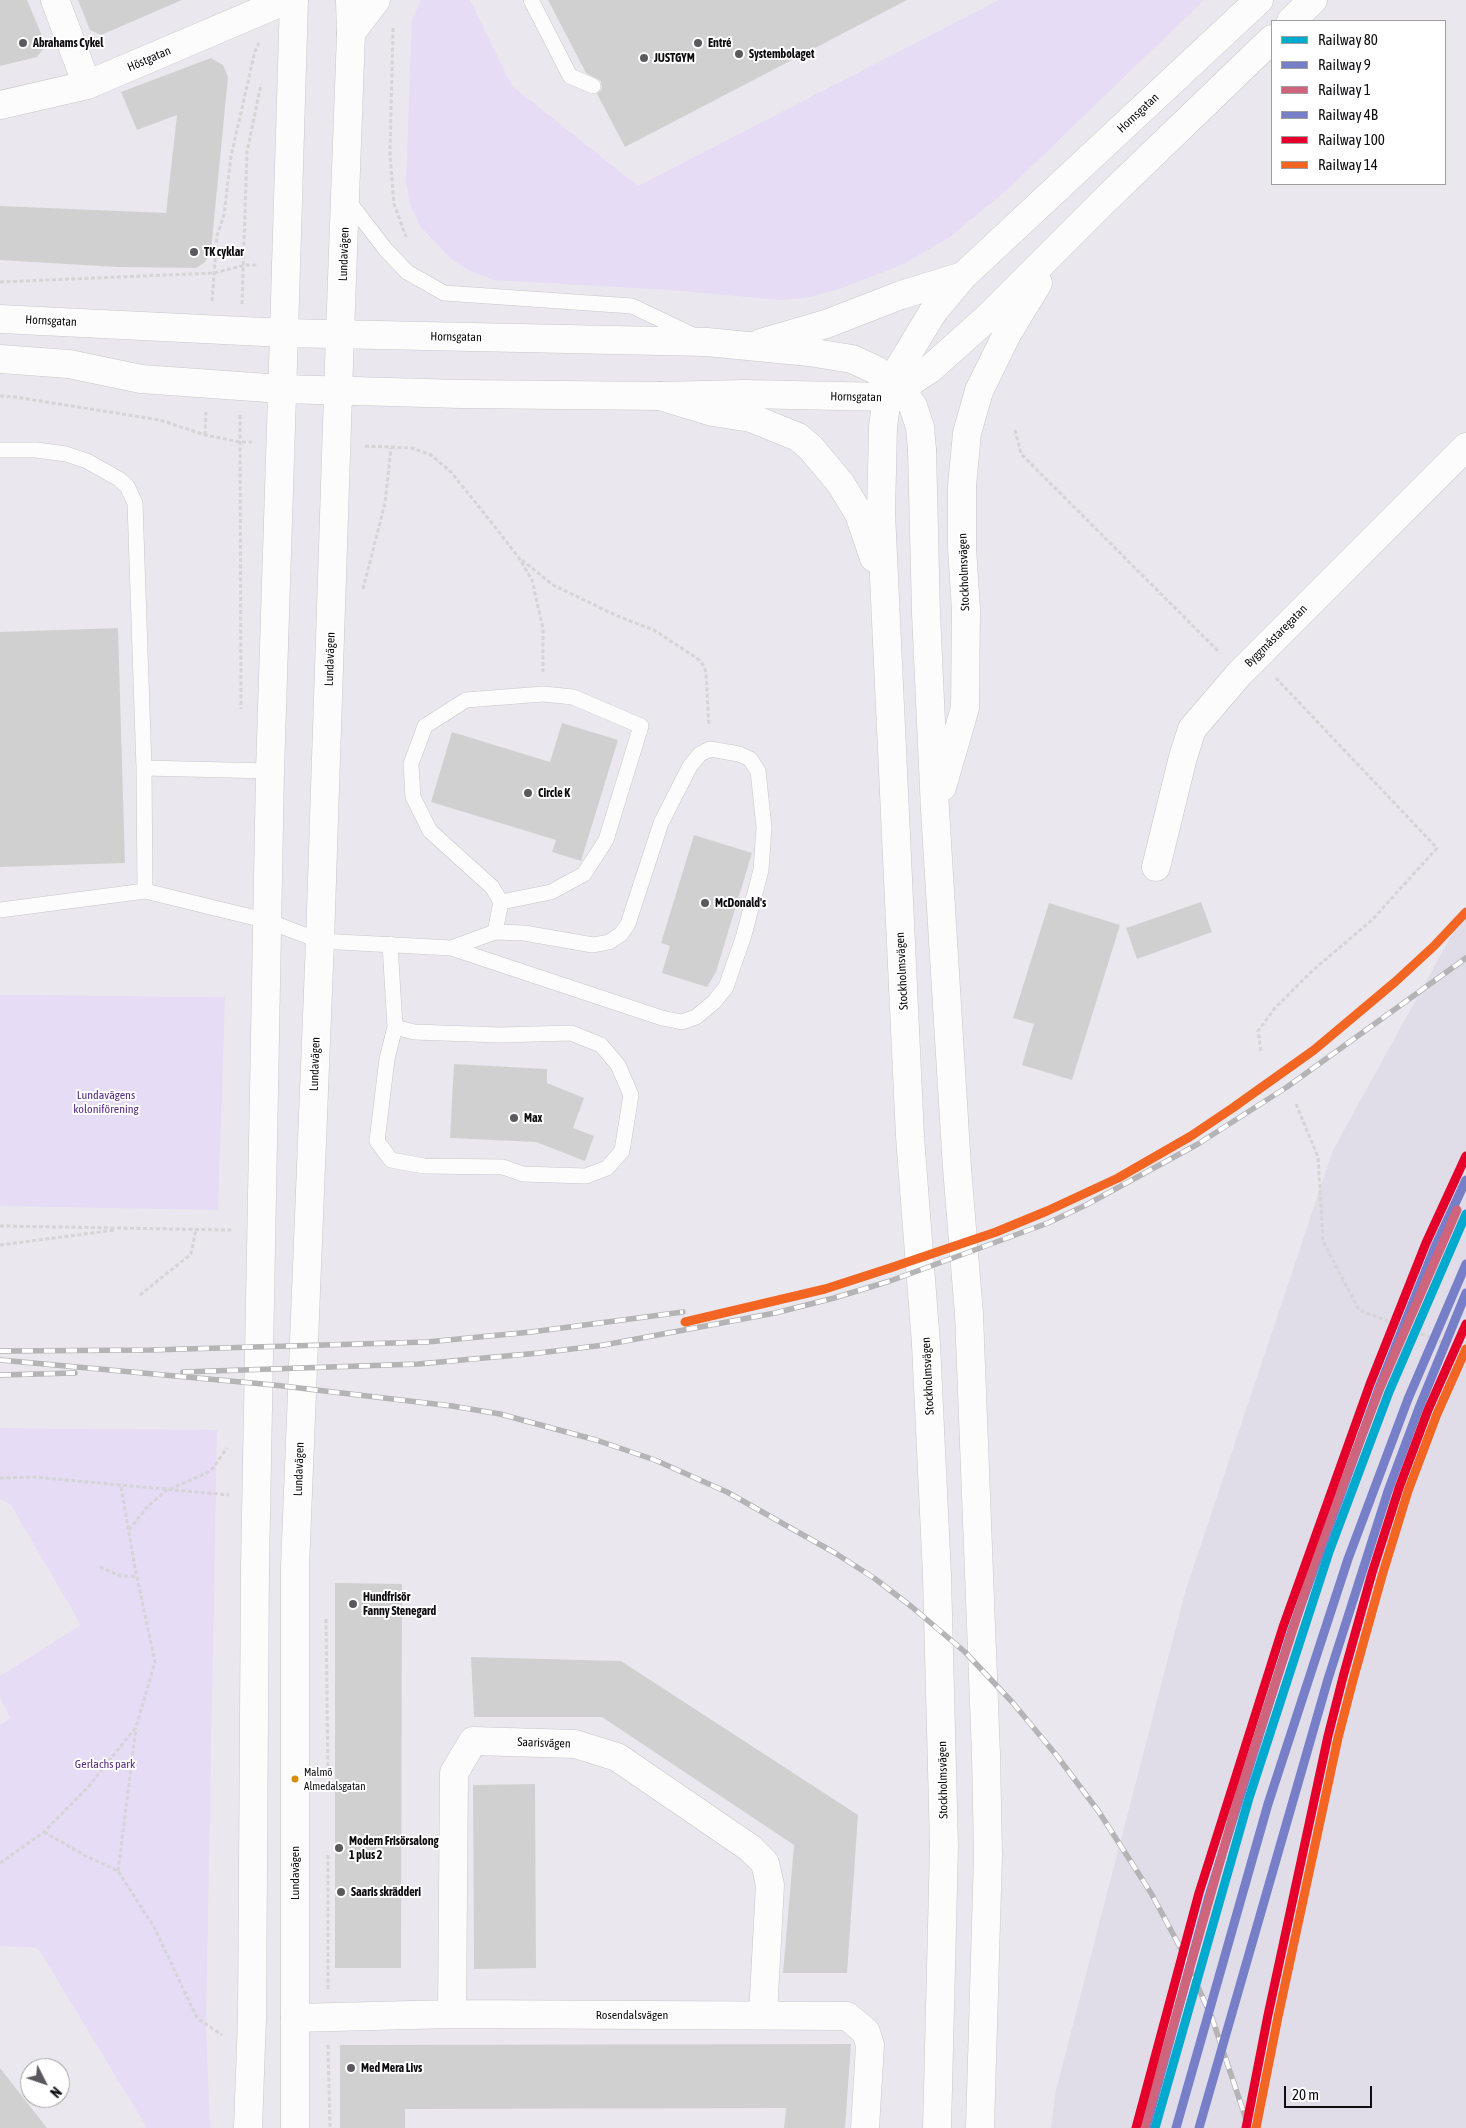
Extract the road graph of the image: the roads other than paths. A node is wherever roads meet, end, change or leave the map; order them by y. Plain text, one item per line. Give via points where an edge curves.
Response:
1 (55, 0) edge
2 (350, 0) edge
3 (376, 0) edge
4 (531, 0) edge
5 (1259, 0) edge
6 (1313, 0) edge
7 (285, 2) edge
8 (1292, 20) edge
9 (351, 34) junction
10 (1271, 40) edge
11 (87, 85) junction
12 (593, 86) dead end
13 (0, 105) edge
14 (346, 198) junction
15 (1058, 248) junction
16 (964, 276) junction
17 (0, 318) edge
18 (284, 333) junction
19 (340, 334) junction
20 (708, 342) junction
21 (753, 345) junction
22 (0, 359) edge
23 (282, 389) junction
24 (894, 390) junction
25 (339, 391) junction
26 (660, 396) junction
27 (1466, 447) edge
28 (0, 450) edge
29 (922, 450) joint
30 (885, 624) junction
31 (144, 768) junction
32 (270, 771) junction
33 (935, 810) junction
34 (1156, 867) dead end
35 (145, 890) junction
36 (501, 902) junction
37 (0, 910) edge
38 (268, 921) junction
39 (495, 932) junction
40 (320, 941) junction
41 (390, 944) junction
42 (451, 948) junction
43 (396, 1027) junction
44 (452, 2014) junction
45 (764, 2015) junction
46 (295, 2018) junction
47 (248, 2128) edge
48 (295, 2128) edge
49 (865, 2128) edge
50 (937, 2128) edge
51 (980, 2128) edge

1 - 11 main road
2 - 9 main road, Lundavägen
3 - 9 main road
4 - 12 lane via 570,76
5 - 16 main road, Hornsgatan
6 - 8 main road
7 - 11 main road, Höstgatan
7 - 18 main road
9 - 14 main road, Lundavägen
10 - 15 main road
11 - 13 main road, Höstgatan
14 - 19 main road, Lundavägen
14 - 20 lane via 386,250 408,272 444,293 632,306
15 - 24 main road via 986,320 930,369
15 - 33 main road, Stockholmsvägen via 1011,327 979,391 967,433 962,486 966,610 964,708
16 - 21 main road via 907,293 826,324
16 - 24 main road, Hornsgatan via 933,312 905,356
17 - 18 main road, Hornsgatan
18 - 19 main road, Hornsgatan
18 - 23 main road
19 - 20 main road, Hornsgatan
19 - 25 main road, Lundavägen
20 - 21 main road, Hornsgatan
21 - 24 main road, Hornsgatan via 852,358 876,370
22 - 23 main road, Hornsgatan via 69,364 141,379
23 - 25 main road, Hornsgatan
23 - 32 main road
24 - 26 main road, Hornsgatan
24 - 29 main road, Hornsgatan via 913,406 920,427
24 - 30 main road, Hornsgatan via 883,427 881,496
25 - 26 main road, Hornsgatan
25 - 40 main road, Lundavägen
26 - 30 main road via 713,412 751,418 798,437 811,448 841,484 859,514 872,550
27 - 34 main road, Byggmästaregatan via 1248,664 1192,729
28 - 31 lane via 46,451 87,461 119,479 127,486 135,503
29 - 33 main road, Stockholmsvägen
30 - 50 main road, Stockholmsvägen via 910,1137 926,1344 938,1576 944,1846
31 - 32 lane
31 - 35 lane
32 - 38 main road
33 - 51 main road, Stockholmsvägen via 969,1314 986,1755 988,1855
35 - 37 lane
35 - 38 lane
36 - 36 lane via 551,892 584,874 606,840 641,726 574,697 543,694 466,700 425,726 411,764 413,797 430,831 492,887
36 - 39 lane
38 - 40 lane
38 - 47 main road via 254,1567 252,2018
39 - 42 lane
39 - 42 lane via 524,933 593,944 609,942 628,924 661,824 690,766 700,754 710,749 739,754 750,760 758,771 764,827 761,870 726,987 696,1018 682,1022 662,1018
40 - 41 lane
40 - 46 main road, Lundavägen via 295,1568
41 - 42 lane
41 - 43 lane
43 - 43 lane via 387,1059 377,1141 391,1160 424,1166 503,1167 523,1174 586,1176 607,1168 622,1151 631,1095 618,1065 601,1045 571,1033 500,1035 414,1032
44 - 45 main road, Rosendalsvägen
44 - 45 main road, Saarisvägen via 454,1773 473,1741 575,1744 617,1757 750,1848 765,1863 770,1885
44 - 46 main road, Rosendalsvägen
45 - 49 main road, Rosendalsvägen via 847,2016 866,2032 870,2046
46 - 48 main road, Lundavägen

